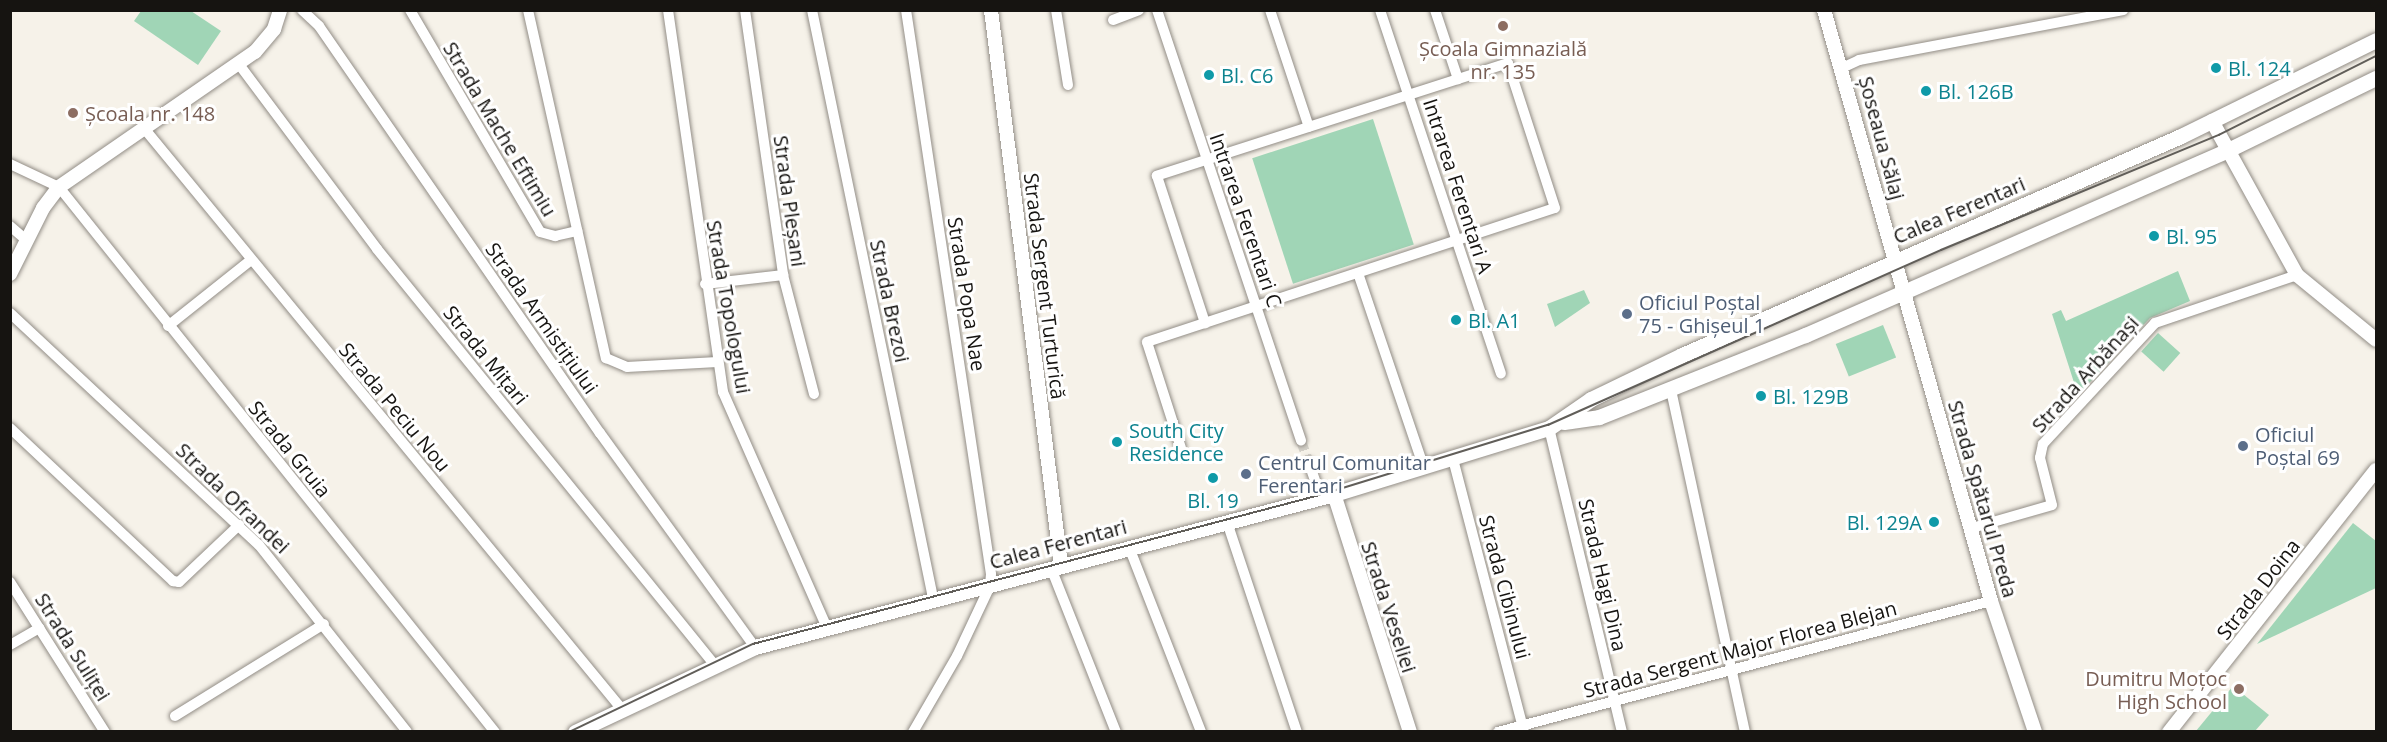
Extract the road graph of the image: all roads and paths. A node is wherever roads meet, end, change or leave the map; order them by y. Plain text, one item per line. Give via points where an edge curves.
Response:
1 (280, 10) edge
2 (302, 10) edge
3 (410, 10) edge
4 (528, 10) edge
5 (668, 10) edge
6 (745, 10) edge
7 (812, 10) edge
8 (906, 10) edge
9 (991, 10) edge
10 (1056, 10) edge
11 (1139, 10) edge
12 (1157, 10) edge
13 (1270, 10) edge
14 (1380, 10) edge
15 (1435, 10) edge
16 (1824, 10) edge
17 (2123, 10) edge
18 (1113, 20) dead end
19 (2376, 40) edge
20 (238, 63) junction
21 (1842, 68) junction
22 (2376, 78) edge
23 (1458, 79) junction
24 (1068, 85) dead end
25 (1408, 95) junction
26 (2212, 121) junction
27 (1309, 127) junction
28 (143, 128) junction
29 (2226, 151) junction
30 (1207, 160) junction
31 (10, 164) edge
32 (59, 187) junction
33 (10, 226) edge
34 (577, 231) junction
35 (1457, 240) junction
36 (27, 241) junction
37 (251, 260) junction
38 (1895, 260) junction
39 (12, 263) edge
40 (1358, 273) junction
41 (783, 275) junction
42 (2297, 275) junction
43 (1900, 276) joint
44 (705, 284) junction
45 (1904, 292) junction
46 (1256, 306) junction
47 (10, 313) edge
48 (1205, 322) junction
49 (168, 326) junction
50 (2376, 340) edge
51 (717, 362) junction
52 (1501, 373) dead end
53 (1671, 390) junction
54 (814, 394) dead end
55 (1555, 425) junction
56 (10, 428) edge
57 (1301, 441) tunnel mouth
58 (1181, 448) dead end
59 (1453, 459) junction
60 (1309, 463) tunnel mouth
61 (1424, 468) junction
62 (2376, 470) edge
63 (1328, 496) junction
64 (1227, 522) junction
65 (239, 525) junction
66 (1972, 528) junction
67 (1129, 547) junction
68 (1056, 567) junction
69 (10, 582) edge
70 (991, 584) junction
71 (933, 598) junction
72 (1991, 601) junction
73 (324, 624) junction
74 (826, 626) junction
75 (39, 628) junction
76 (10, 645) edge
77 (755, 646) junction
78 (714, 664) junction
79 (1732, 670) junction
80 (1615, 701) junction
81 (621, 708) junction
82 (175, 716) dead end
83 (1524, 728) edge
84 (105, 732) edge
85 (407, 732) edge
86 (495, 732) edge
87 (575, 732) edge
88 (913, 732) edge
89 (1116, 732) edge
90 (1202, 732) edge
91 (1298, 732) edge
92 (1410, 732) edge
93 (1498, 732) edge
94 (1622, 732) edge
95 (1745, 732) edge
96 (2035, 732) edge
97 (2169, 732) edge

1 - 20 street via 269,38
2 - 77 street, Strada Armistițiului via 319,26 600,433
3 - 34 street, Strada Mache Eftimiu via 540,232 555,236
4 - 34 street
5 - 44 street, Strada Topologului
6 - 41 street, Strada Pleșani
7 - 71 street, Strada Brezoi
8 - 70 street, Strada Popa Nae
9 - 68 street, Strada Sergent Turturică
10 - 24 street
11 - 18 street
12 - 30 street, Intrarea Ferentari C
13 - 27 street
14 - 25 street, Intrarea Ferentari A
15 - 23 street
16 - 21 street, Șoseaua Sălaj
17 - 21 street via 1859,60
19 - 26 main road, Calea Ferentari
20 - 28 street
20 - 78 street, Strada Mițari via 407,288
21 - 38 street, Șoseaua Sălaj
22 - 29 main road, Calea Ferentari
23 - 25 street
23 - 35 street via 1508,63 1555,208
25 - 27 street
25 - 35 street, Intrarea Ferentari A
26 - 29 street
26 - 38 main road, Calea Ferentari
27 - 30 street
28 - 32 street
28 - 37 street, Strada Peciu Nou
29 - 42 street
29 - 45 main road, Calea Ferentari
30 - 46 street, Intrarea Ferentari C
30 - 48 street via 1157,176
31 - 32 street
32 - 36 street
32 - 49 street, Strada Gruia
33 - 36 street
34 - 51 street via 602,348 612,363 627,367
35 - 40 street
35 - 52 street, Intrarea Ferentari A
36 - 39 street
37 - 49 street
37 - 81 street, Strada Peciu Nou
38 - 43 street, Șoseaua Sălaj
38 - 55 main road, Calea Ferentari via 1591,399
40 - 46 street
40 - 61 street
41 - 44 street
41 - 54 street, Strada Pleșani
42 - 50 street
42 - 66 street, Strada Arbănași via 2155,323 2046,439 2040,458 2052,505
43 - 45 street, Strada Spătarul Preda
44 - 51 street, Strada Topologului
45 - 53 main road, Calea Ferentari
45 - 66 street, Strada Spătarul Preda
46 - 48 street
46 - 57 street, Intrarea Ferentari C
47 - 65 street, Strada Ofrandei
48 - 58 street via 1147,342
49 - 86 street, Strada Gruia
51 - 74 street, Strada Topologului via 728,408
53 - 55 main road, Calea Ferentari via 1599,417
53 - 79 street
55 - 59 main road, Calea Ferentari
55 - 80 street, Strada Hagi Dina
56 - 65 street via 173,581 179,582
59 - 61 main road, Calea Ferentari
59 - 83 street, Strada Cibinului
60 - 63 street
61 - 63 main road, Calea Ferentari
62 - 97 street, Strada Doina
63 - 64 main road, Calea Ferentari
63 - 92 street, Strada Veseliei
64 - 67 main road, Calea Ferentari
64 - 91 street
65 - 73 street, Strada Ofrandei
66 - 72 street, Strada Spătarul Preda
67 - 68 main road, Calea Ferentari
67 - 90 street
68 - 70 main road, Calea Ferentari
68 - 89 street, Strada Sergent Turturică
69 - 75 street, Strada Suliței
70 - 71 main road, Calea Ferentari
70 - 88 street via 939,692
71 - 74 main road, Calea Ferentari
72 - 79 street, Strada Sergent Major Florea Blejan
72 - 96 street, Strada Spătarul Preda
73 - 82 street
73 - 85 street, Strada Ofrandei
74 - 77 main road, Calea Ferentari
75 - 76 street
75 - 84 street, Strada Suliței
77 - 78 main road, Calea Ferentari
78 - 81 main road, Calea Ferentari
79 - 80 street, Strada Sergent Major Florea Blejan
79 - 95 street
80 - 83 street, Strada Sergent Major Florea Blejan
80 - 94 street, Strada Hagi Dina
81 - 87 main road, Calea Ferentari
83 - 93 street, Strada Sergent Major Florea Blejan

